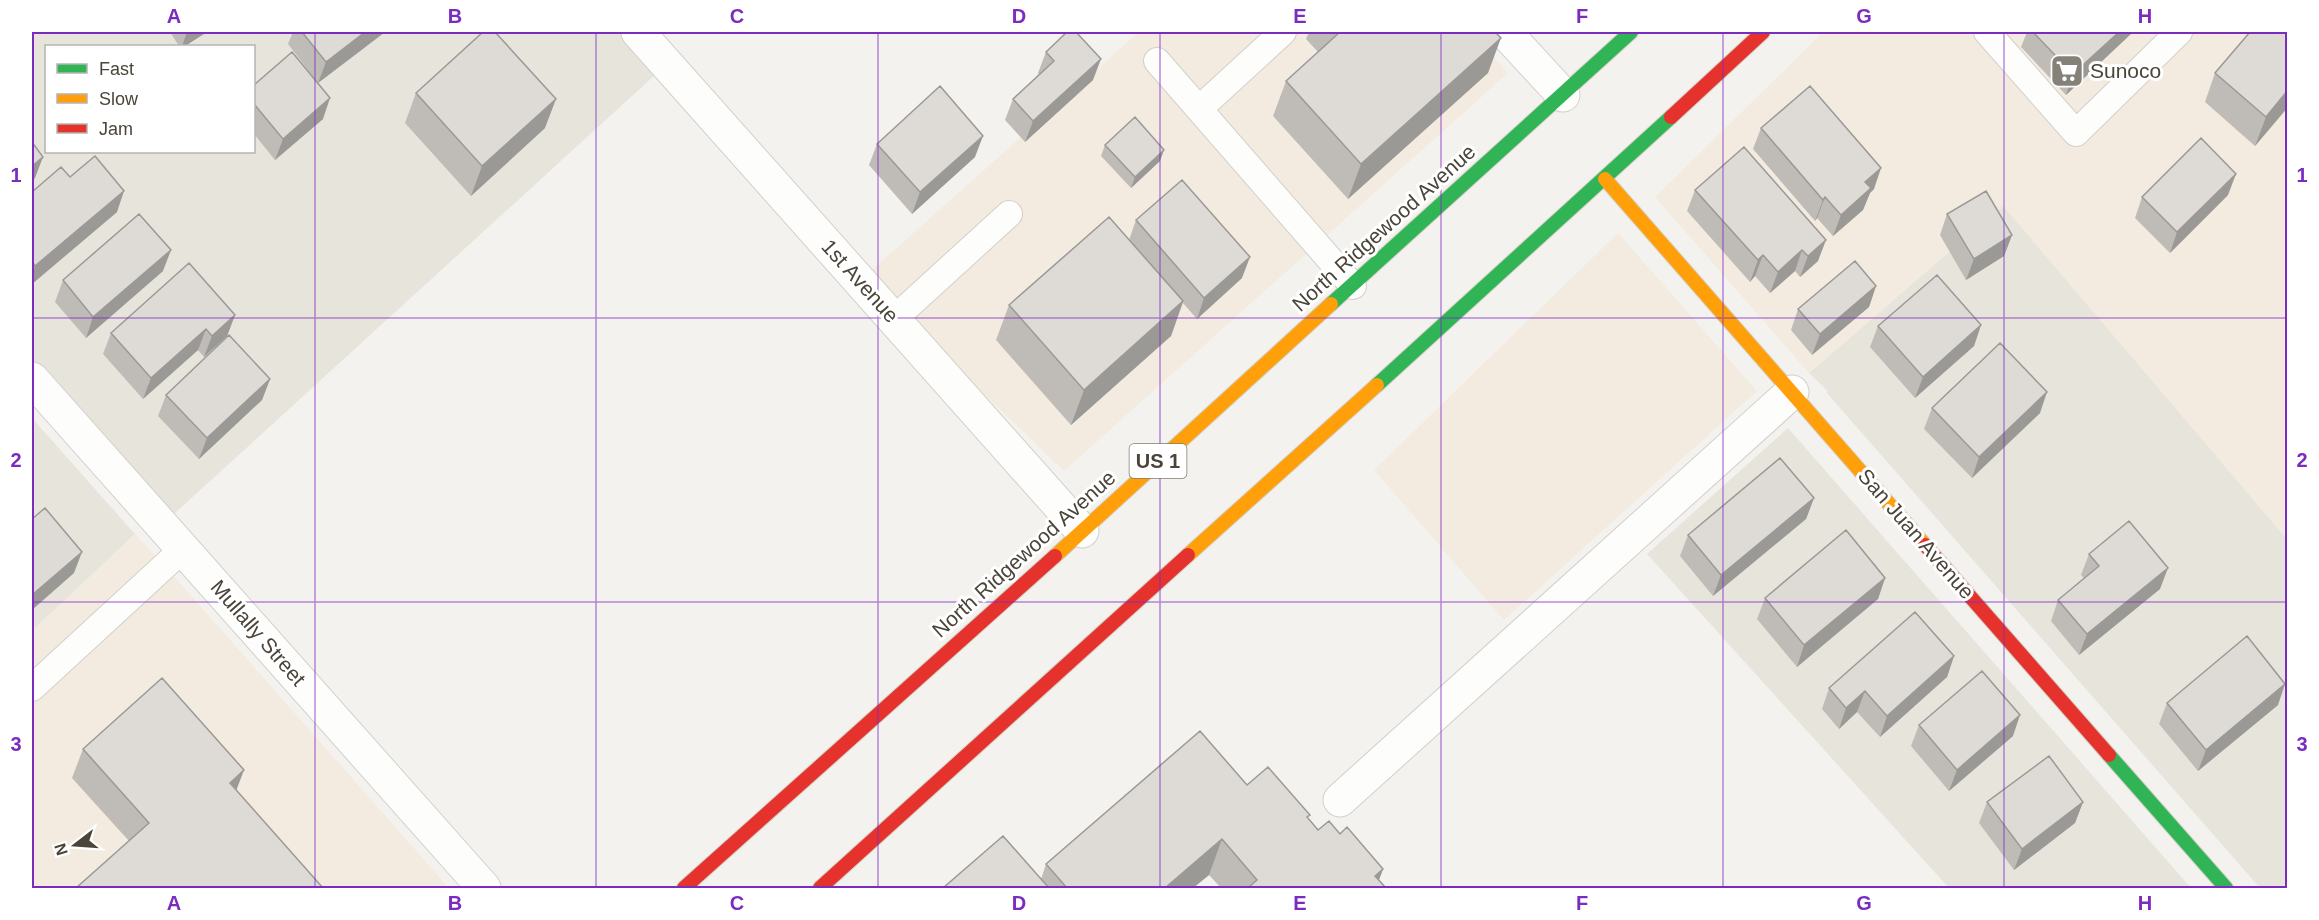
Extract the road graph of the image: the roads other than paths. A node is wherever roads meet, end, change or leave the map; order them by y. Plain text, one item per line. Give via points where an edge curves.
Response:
1 (638, 32) edge
2 (1283, 32) edge
3 (1506, 32) edge
4 (1631, 32) edge
5 (1764, 32) edge
6 (2179, 32) edge
7 (1998, 35) edge
8 (1157, 62) dead end
9 (1563, 95) junction
10 (1199, 109) junction
11 (1605, 179) junction
12 (1009, 214) dead end
13 (1353, 285) junction
14 (894, 319) junction
15 (32, 379) edge
16 (1792, 392) junction
17 (1082, 531) junction
18 (183, 549) junction
19 (32, 688) edge
20 (1340, 800) dead end
21 (484, 888) edge
22 (684, 888) edge
23 (820, 888) edge
24 (2226, 888) edge

1 - 14 street, 1st Avenue
2 - 10 lane
3 - 9 street
4 - 9 main road, North Ridgewood Avenue / US 1
5 - 11 main road
6 - 7 lane via 2076,133
8 - 10 lane
9 - 13 main road, North Ridgewood Avenue / US 1
10 - 13 lane
11 - 16 main road, San Juan Avenue
11 - 23 main road
12 - 14 lane
13 - 17 main road, North Ridgewood Avenue / US 1
14 - 17 street, 1st Avenue
15 - 18 street, Mullally Street
16 - 20 street
16 - 24 main road, San Juan Avenue
17 - 22 main road, North Ridgewood Avenue / US 1
18 - 19 lane
18 - 21 street, Mullally Street

